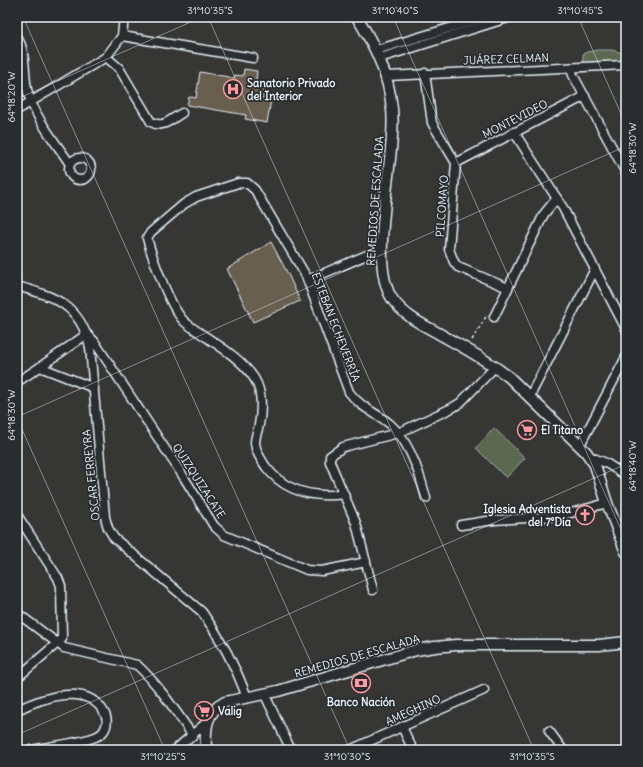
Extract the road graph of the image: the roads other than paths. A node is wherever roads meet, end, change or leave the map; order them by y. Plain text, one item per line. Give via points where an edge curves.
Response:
1 (124, 17) edge
2 (357, 17) edge
3 (486, 17) edge
4 (511, 17) edge
5 (122, 36) junction
6 (17, 38) edge
7 (378, 54) junction
8 (106, 57) junction
9 (253, 58) dead end
10 (626, 65) edge
11 (571, 68) junction
12 (425, 73) junction
13 (387, 76) junction
14 (585, 96) junction
15 (31, 103) junction
16 (17, 110) edge
17 (182, 113) dead end
18 (514, 132) junction
19 (456, 163) junction
20 (70, 164) dead end
21 (626, 173) edge
22 (557, 198) junction
23 (381, 250) junction
24 (594, 271) junction
25 (308, 280) junction
26 (17, 286) edge
27 (508, 288) junction
28 (494, 317) road end
29 (626, 329) edge
30 (87, 334) junction
31 (626, 357) edge
32 (40, 367) junction
33 (495, 367) junction
34 (17, 382) edge
35 (94, 388) junction
36 (530, 396) junction
37 (398, 433) junction
38 (580, 445) junction
39 (590, 457) junction
40 (626, 476) edge
41 (344, 494) junction
42 (426, 498) dead end
43 (607, 503) junction
44 (17, 515) edge
45 (461, 525) dead end
46 (626, 552) edge
47 (366, 562) junction
48 (373, 590) dead end
49 (17, 613) edge
50 (626, 642) edge
51 (58, 644) junction
52 (17, 678) edge
53 (484, 690) dead end
54 (264, 694) junction
55 (247, 697) junction
56 (17, 710) edge
57 (207, 722) junction
58 (402, 727) junction
59 (549, 731) dead end
60 (193, 736) junction
61 (31, 750) edge
62 (175, 750) edge
63 (206, 750) edge
64 (291, 750) edge
65 (350, 750) edge
66 (413, 750) edge
67 (563, 750) edge

1 - 5 street
2 - 7 main road, REMEDIOS DE ESCALADA
3 - 7 street
4 - 7 street
5 - 8 street
5 - 9 street
6 - 15 street via 22,49
7 - 13 main road, REMEDIOS DE ESCALADA
8 - 15 street
8 - 17 street via 119,68 151,122 156,125 164,124
10 - 11 street, JUÁREZ CELMAN
11 - 12 street, JUÁREZ CELMAN
11 - 14 street
12 - 13 street, JUÁREZ CELMAN
12 - 19 street, PILCOMAYO via 432,123
13 - 23 main road, REMEDIOS DE ESCALADA via 393,111
14 - 18 street, MONTEVIDEO
14 - 21 street
15 - 16 street
15 - 20 street
18 - 19 street, MONTEVIDEO
18 - 22 street
19 - 27 street, PILCOMAYO via 449,249 452,257 458,266
22 - 24 street
22 - 27 street via 544,214
23 - 25 street
23 - 33 main road, REMEDIOS DE ESCALADA via 385,284 392,300 400,309
24 - 29 street
24 - 36 street
25 - 37 street, ESTEBAN ECHEVERRÍA via 349,392 357,403
25 - 41 street, ESTEBAN ECHEVERRÍA via 255,190 247,183 238,183 196,197 184,204 147,238 175,309 184,322 244,366 254,379 261,397 262,412 255,441 257,454 270,472 288,488 301,493 313,496
26 - 30 street, OSCAR FERREYRA via 62,302 71,309
27 - 28 street
30 - 32 street
30 - 35 street, OSCAR FERREYRA
30 - 47 street, QUIZQUIZACATE via 214,526 224,535 307,570 322,571
31 - 38 street
32 - 34 street
32 - 35 street
33 - 36 main road, REMEDIOS DE ESCALADA
33 - 37 street via 460,403
35 - 55 street, OSCAR FERREYRA via 108,528 114,538 202,612 241,681
36 - 38 main road, REMEDIOS DE ESCALADA
37 - 41 street via 343,447 330,456 330,462
37 - 42 street, ESTEBAN ECHEVERRÍA via 420,474
38 - 39 main road, REMEDIOS DE ESCALADA
39 - 40 street via 606,462
39 - 43 main road, REMEDIOS DE ESCALADA
41 - 47 street via 356,523
43 - 45 street via 560,516
43 - 46 main road, REMEDIOS DE ESCALADA
44 - 51 street via 61,586 62,639
47 - 48 street
49 - 51 street
50 - 54 main road, REMEDIOS DE ESCALADA via 599,645 434,647
51 - 52 street
51 - 60 street via 64,648 137,665 173,707
53 - 58 street, AMEGHINO
54 - 55 main road, REMEDIOS DE ESCALADA
54 - 64 street
55 - 57 main road, REMEDIOS DE ESCALADA via 217,706
56 - 61 street via 49,696 80,695 95,701 107,719 102,734 91,739
57 - 60 street
57 - 63 main road
58 - 65 street, AMEGHINO
58 - 66 street
59 - 67 street
60 - 62 street

